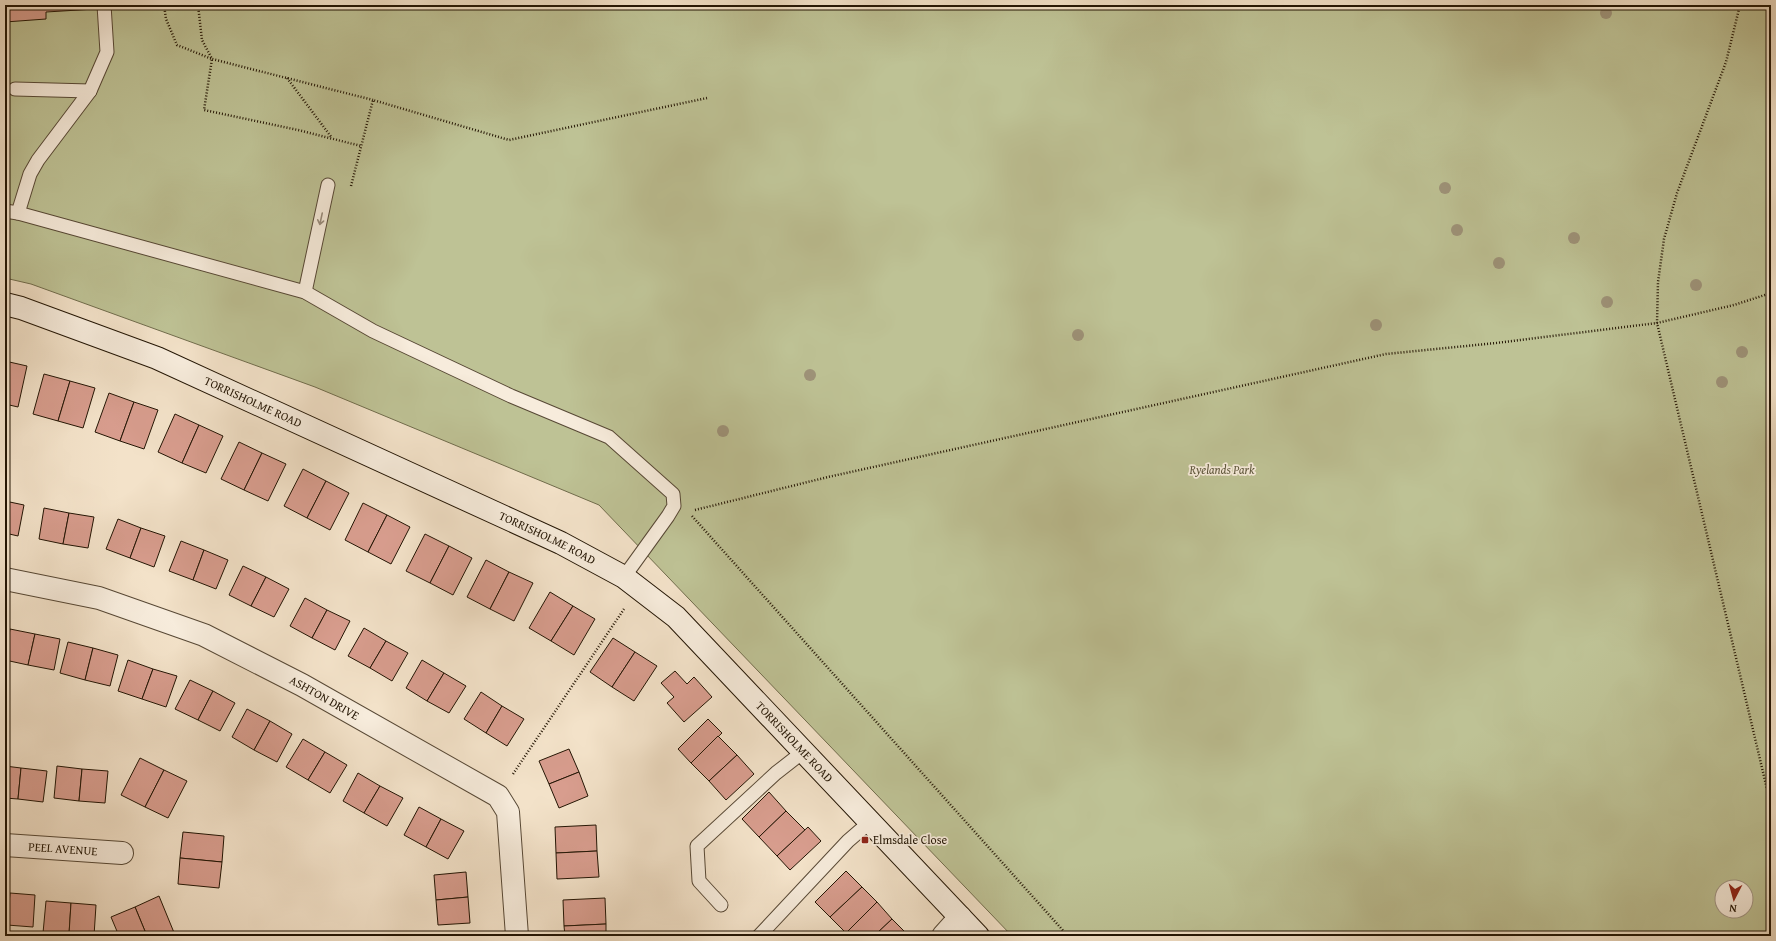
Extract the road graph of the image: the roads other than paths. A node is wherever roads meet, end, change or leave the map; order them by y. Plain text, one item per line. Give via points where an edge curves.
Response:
1 (104, 5) edge
2 (15, 89) dead end
3 (90, 91) junction
4 (328, 185) road end
5 (5, 211) edge
6 (18, 213) junction
7 (305, 292) junction
8 (5, 304) edge
9 (5, 579) edge
10 (631, 582) junction
11 (803, 752) junction
12 (870, 822) junction
13 (5, 845) edge
14 (122, 853) dead end
15 (721, 905) dead end
16 (960, 917) junction
17 (517, 936) edge
18 (758, 936) edge
19 (943, 936) edge
20 (978, 936) edge

1 - 3 lane via 107,52
2 - 3 lane
3 - 6 lane via 38,160 30,174
4 -> 7 lane
5 - 6 lane
6 - 7 lane
7 - 10 lane via 373,331 511,396 609,437 673,494 674,506
8 - 10 main road, TORRISHOLME ROAD via 157,358 561,543
9 - 17 main road, ASHTON DRIVE via 99,598 204,635 302,685 498,796 508,812
10 - 11 main road, TORRISHOLME ROAD via 676,618
11 - 12 main road, TORRISHOLME ROAD
11 - 15 lane via 776,773 697,846 699,881
12 - 16 main road, TORRISHOLME ROAD
12 - 18 lane via 848,841
13 - 14 main road, PEEL AVENUE
16 - 19 main road
16 - 20 main road, TORRISHOLME ROAD

